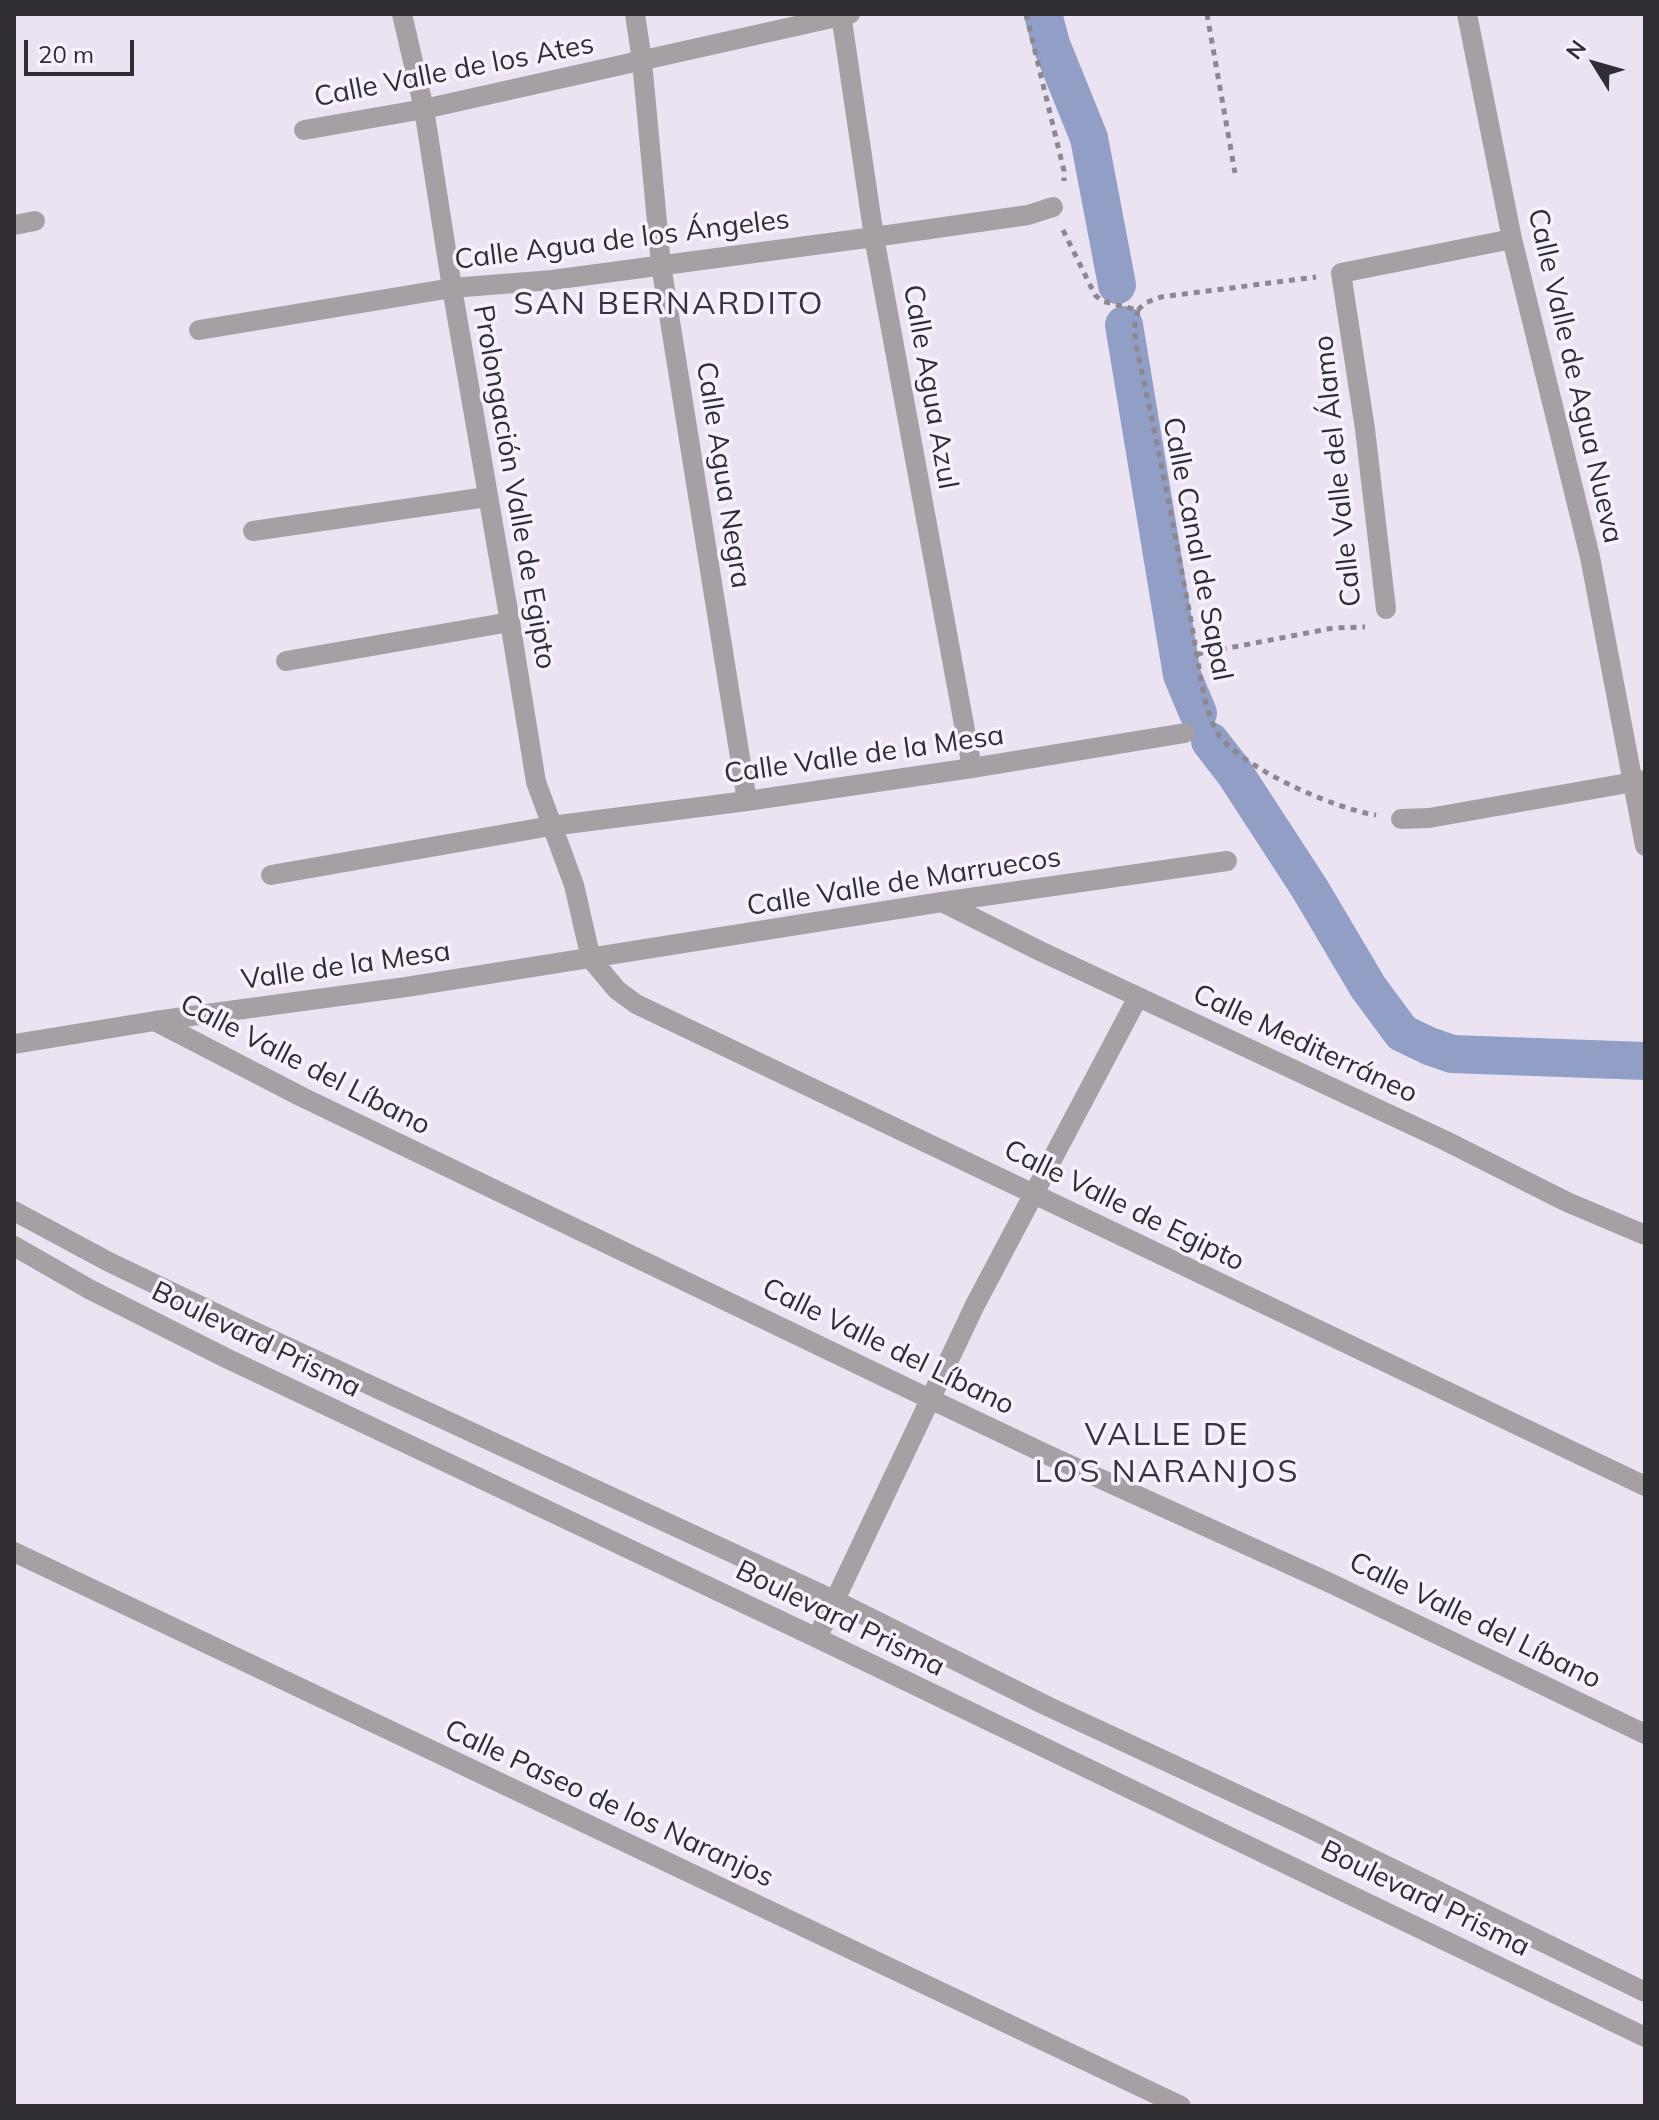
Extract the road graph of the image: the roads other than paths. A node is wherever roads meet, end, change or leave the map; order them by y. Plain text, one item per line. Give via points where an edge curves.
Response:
1 (402, 14) edge
2 (635, 14) edge
3 (1467, 14) edge
4 (844, 15) edge
5 (642, 61) junction
6 (424, 109) junction
7 (304, 130) dead end
8 (1053, 207) road end
9 (35, 221) dead end
10 (14, 225) edge
11 (874, 237) junction
12 (1512, 239) junction
13 (661, 265) junction
14 (452, 288) junction
15 (199, 330) dead end
16 (487, 497) junction
17 (253, 531) dead end
18 (1386, 609) road end
19 (510, 622) junction
20 (286, 661) dead end
21 (1185, 733) dead end
22 (972, 768) junction
23 (1639, 781) edge
24 (747, 801) junction
25 (1401, 819) road end
26 (551, 826) junction
27 (1645, 846) edge
28 (1227, 861) dead end
29 (271, 875) dead end
30 (942, 902) junction
31 (591, 959) junction
32 (1138, 997) junction
33 (155, 1021) junction
34 (14, 1044) edge
35 (1033, 1193) junction
36 (14, 1211) edge
37 (1645, 1235) edge
38 (14, 1246) edge
39 (930, 1399) junction
40 (1645, 1486) edge
41 (14, 1552) edge
42 (834, 1600) junction
43 (817, 1638) junction
44 (1645, 1734) edge
45 (1645, 1992) edge
46 (1645, 2037) edge
47 (1181, 2106) edge

1 - 6 street, Prolongación Valle de Egipto
2 - 5 street, Calle Agua Negra
3 - 12 street, Calle Valle de Agua Nueva
4 - 5 street, Calle Valle de los Ates
4 - 11 street, Calle Agua Azul
5 - 6 street, Calle Valle de los Ates
5 - 13 street, Calle Agua Negra
6 - 7 street, Calle Valle de los Ates
6 - 14 street, Prolongación Valle de Egipto
8 - 11 street, Calle Agua de los Ángeles
9 - 10 street
11 - 13 street, Calle Agua de los Ángeles
11 - 22 street, Calle Agua Azul
12 - 18 street, Calle Valle del Álamo via 1341,273
12 - 23 street, Calle Valle de Agua Nueva
13 - 14 street, Calle Agua de los Ángeles
13 - 24 street, Calle Agua Negra
14 - 15 street, Calle Agua de los Ángeles
14 - 16 street, Prolongación Valle de Egipto
16 - 17 street
16 - 19 street, Prolongación Valle de Egipto
19 - 20 street
19 - 26 street, Prolongación Valle de Egipto via 536,782
21 - 22 street, Calle Valle de la Mesa
22 - 24 street, Calle Valle de la Mesa
23 - 25 street
23 - 27 street, Calle Valle de Agua Nueva
24 - 26 street, Calle Valle de la Mesa
26 - 29 street, Calle Valle de la Mesa
26 - 31 street, Prolongación Valle de Egipto via 574,885
28 - 30 street, Calle Valle de Marruecos
30 - 31 street, Calle Valle de Marruecos
30 - 32 street, Calle Mediterráneo
31 - 33 street, Valle de la Mesa
31 - 35 street, Calle Valle de Egipto via 636,1004
32 - 35 street
32 - 37 street, Calle Mediterráneo
33 - 34 street, Valle de la Mesa
33 - 39 street, Calle Valle del Líbano
35 - 39 street
35 - 40 street, Calle Valle de Egipto
36 - 42 street, Boulevard Prisma via 240,1325
38 - 43 street, Boulevard Prisma via 226,1358
39 - 42 street
39 - 44 street, Calle Valle del Líbano
41 - 47 street, Calle Paseo de los Naranjos
42 - 43 street
42 - 45 street, Boulevard Prisma
43 - 46 street, Boulevard Prisma

